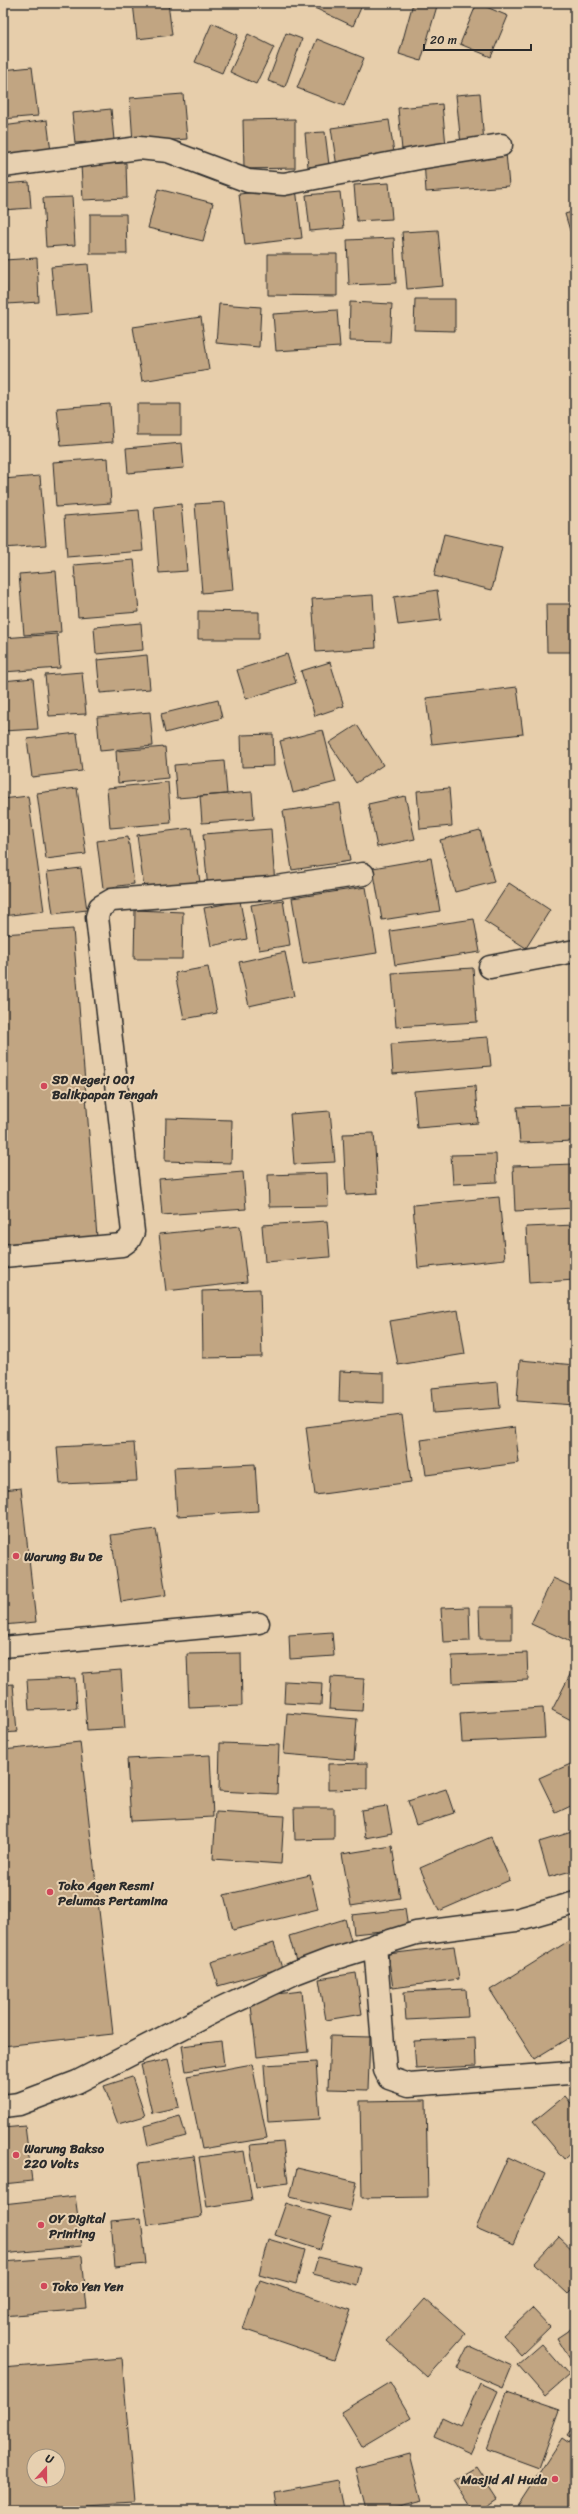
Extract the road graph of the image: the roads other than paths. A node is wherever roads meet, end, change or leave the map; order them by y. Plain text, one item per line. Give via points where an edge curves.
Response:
1 (501, 146) dead end
2 (3, 166) edge
3 (363, 874) dead end
4 (575, 951) edge
5 (490, 966) dead end
6 (3, 1256) edge
7 (259, 1623) dead end
8 (3, 1646) edge
9 (575, 1903) edge
10 (375, 1946) junction
11 (569, 2073) dead end
12 (3, 2106) edge

1 - 2 street via 419,158 284,184 248,181 168,151 139,148
3 - 6 street via 270,888 112,900 100,907 97,917 133,1232 129,1240 122,1245
4 - 5 street
7 - 8 lane
9 - 10 street via 516,1920 416,1933
10 - 11 street via 385,2070 389,2078 409,2084
10 - 12 street via 295,1973 77,2082 19,2104

